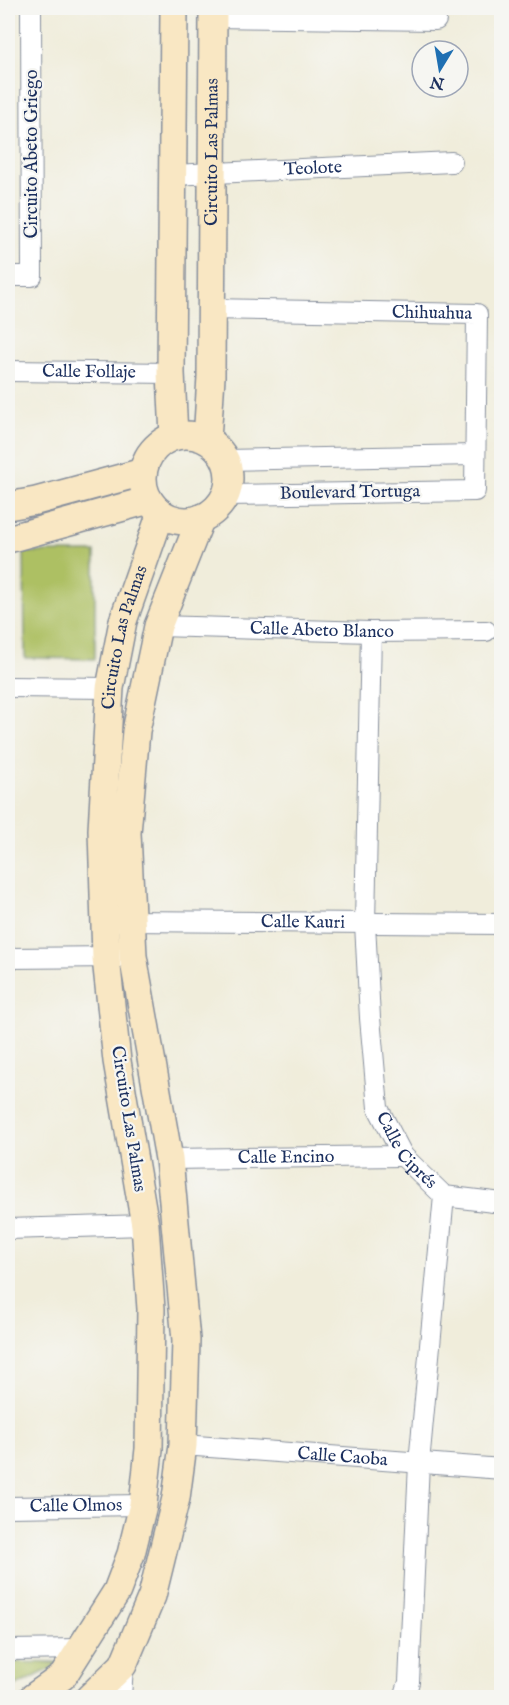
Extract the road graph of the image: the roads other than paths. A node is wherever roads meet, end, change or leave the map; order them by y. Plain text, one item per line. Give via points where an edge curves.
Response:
1 (31, 8) edge
2 (174, 8) edge
3 (213, 12) edge
4 (298, 12) edge
5 (436, 20) dead end
6 (452, 162) dead end
7 (212, 172) junction
8 (172, 175) junction
9 (8, 276) edge
10 (210, 309) junction
11 (8, 371) edge
12 (171, 374) junction
13 (174, 436) junction
14 (207, 440) junction
15 (475, 455) junction
16 (225, 460) junction
17 (143, 472) junction
18 (475, 491) joint
19 (225, 495) junction
20 (8, 506) edge
21 (155, 506) junction
22 (201, 518) junction
23 (8, 539) edge
24 (158, 626) junction
25 (486, 631) dead end
26 (372, 632) junction
27 (8, 687) edge
28 (110, 688) junction
29 (118, 921) junction
30 (365, 924) junction
31 (501, 924) edge
32 (133, 956) junction
33 (106, 957) junction
34 (8, 958) edge
35 (403, 1156) junction
36 (169, 1159) junction
37 (444, 1196) junction
38 (501, 1203) edge
39 (145, 1225) junction
40 (8, 1229) edge
41 (183, 1445) junction
42 (419, 1463) junction
43 (501, 1469) edge
44 (143, 1505) junction
45 (8, 1507) edge
46 (117, 1592) junction
47 (152, 1596) junction
48 (81, 1649) junction
49 (8, 1650) edge
50 (123, 1665) junction
51 (33, 1698) edge
52 (89, 1698) edge
53 (122, 1698) edge
54 (404, 1698) edge

1 - 9 street, Circuito Abeto Griego via 32,276
2 - 8 street
3 - 4 street
3 - 7 street, Circuito Las Palmas
4 - 5 street
6 - 7 street, Teolote
7 - 8 street, Teolote
7 - 10 street, Circuito Las Palmas
8 - 12 street
10 - 14 street, Circuito Las Palmas
10 - 15 street, Chihuahua via 477,314
11 - 12 street, Calle Follaje
12 - 13 street
13 - 14 street
13 - 17 street via 153,449
14 - 16 street
15 - 16 street, Boulevard Tortuga
15 - 18 street, Chihuahua
16 - 19 street via 229,484
17 - 20 street
17 - 21 street via 143,487
18 - 19 street, Boulevard Tortuga
19 - 22 street via 220,505
21 - 22 street via 173,519
21 - 23 street
21 - 28 street, Circuito Las Palmas via 123,621
22 - 24 street, Circuito Las Palmas
24 - 26 street, Calle Abeto Blanco
24 - 29 street, Circuito Las Palmas via 136,731
25 - 26 street, Calle Abeto Blanco
26 - 30 street, Calle Ciprés
27 - 28 street
28 - 29 street, Circuito Las Palmas via 102,830
29 - 30 street, Calle Kauri
29 - 32 street, Circuito Las Palmas
29 - 33 street, Circuito Las Palmas
30 - 31 street, Calle Kauri
30 - 35 street, Calle Ciprés via 378,1108
32 - 33 street
32 - 36 street, Circuito Las Palmas
33 - 34 street
33 - 39 street, Circuito Las Palmas via 117,1061
35 - 36 street, Calle Encino
35 - 37 street, Calle Ciprés
36 - 41 street, Circuito Las Palmas via 186,1340
37 - 38 street
37 - 42 street, Calle Ciprés
39 - 40 street
39 - 44 street, Circuito Las Palmas via 151,1309 149,1449
41 - 42 street, Calle Caoba
41 - 47 street, Circuito Las Palmas via 176,1498
42 - 43 street, Calle Caoba
42 - 54 street, Calle Ciprés via 409,1682
44 - 45 street, Calle Olmos
44 - 46 street, Circuito Las Palmas
46 - 47 street
46 - 48 street, Circuito Las Palmas
47 - 50 street, Circuito Las Palmas
48 - 49 street
48 - 51 street, Circuito Las Palmas via 63,1676
50 - 52 street, Circuito Las Palmas
50 - 53 street, Circuito Las Palmas

